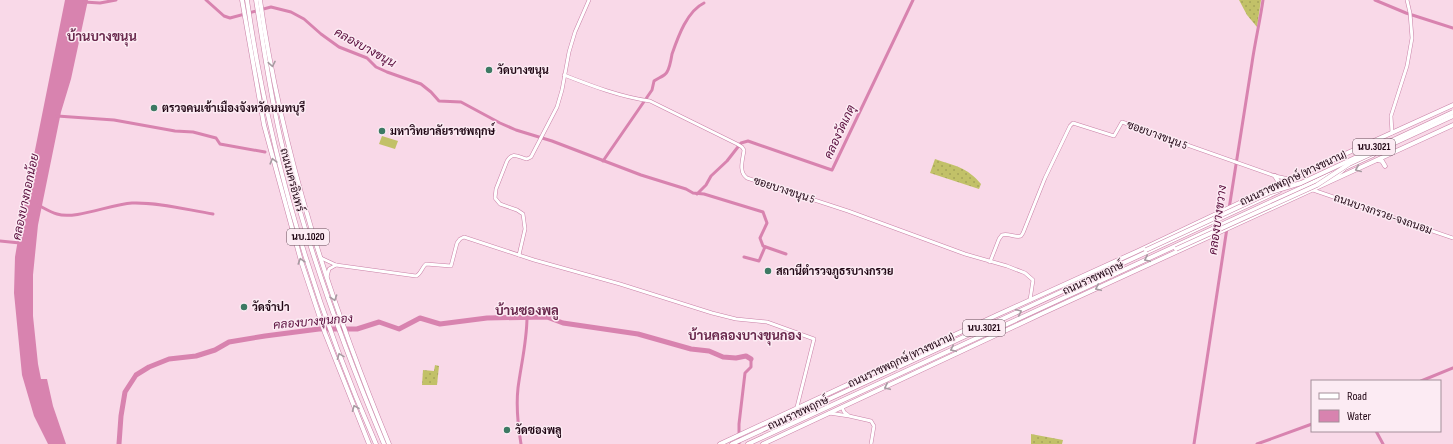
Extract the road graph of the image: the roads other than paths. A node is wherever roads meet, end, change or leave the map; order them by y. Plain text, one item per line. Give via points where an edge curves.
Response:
1 (242, 0) edge
2 (247, 0) edge
3 (256, 0) edge
4 (260, 0) edge
5 (589, 0) edge
6 (1408, 0) edge
7 (259, 8) junction
8 (246, 12) junction
9 (260, 13) junction
10 (247, 18) junction
11 (564, 76) junction
12 (1453, 105) edge
13 (1453, 112) edge
14 (1453, 117) edge
15 (1453, 125) edge
16 (1392, 133) junction
17 (283, 148) junction
18 (1378, 160) junction
19 (293, 164) junction
20 (1384, 166) dead end
21 (1344, 169) junction
22 (282, 171) junction
23 (1275, 176) junction
24 (1290, 179) junction
25 (1295, 184) junction
26 (1326, 184) junction
27 (1277, 186) junction
28 (1267, 190) junction
29 (1313, 190) junction
30 (287, 212) junction
31 (1453, 238) edge
32 (1176, 247) junction
33 (1138, 251) junction
34 (519, 255) junction
35 (320, 257) junction
36 (1129, 258) junction
37 (1158, 260) junction
38 (990, 262) junction
39 (336, 265) junction
40 (1118, 266) junction
41 (327, 278) junction
42 (1030, 300) junction
43 (952, 356) junction
44 (927, 361) junction
45 (833, 391) junction
46 (797, 407) junction
47 (810, 407) junction
48 (842, 407) junction
49 (829, 413) junction
50 (849, 416) junction
51 (733, 443) edge
52 (369, 444) edge
53 (376, 444) edge
54 (387, 444) edge
55 (720, 444) edge
56 (748, 444) edge
57 (763, 444) edge
58 (871, 444) edge

1 - 8 main road, ถนนนครอินทร์ / นบ.1020
2 - 8 main road, ถนนนครอินทร์ / นบ.1020
3 - 7 main road, ถนนนครอินทร์ / นบ.1020
4 - 7 main road, ถนนนครอินทร์ / นบ.1020
5 - 11 street via 572,41
6 - 16 street via 1412,38 1407,66 1391,116
7 - 9 main road, ถนนนครอินทร์ / นบ.1020
8 - 10 main road, ถนนนครอินทร์ / นบ.1020
9 - 17 main road, ถนนนครอินทร์ / นบ.1020 via 268,76
9 -> 19 main road, ถนนนครอินทร์ / นบ.1020
10 - 22 main road, ถนนนครอินทร์ / นบ.1020
30 -> 10 main road, ถนนนครอินทร์ / นบ.1020 via 264,125
11 - 34 street via 557,107 529,159 514,155 509,157 495,193 498,202 522,214 524,229
11 - 38 street, ซอยบางขนุน 5 via 598,88 648,100 741,146 744,152 741,171 746,178
12 - 16 main road, ถนนราชพฤกษ์ (ทางขนาน)
13 - 25 main road, ถนนราชพฤกษ์ / นบ.3021
13 - 36 main road, bridge via 1301,183 1270,192
14 - 21 main road, ถนนราชพฤกษ์ / นบ.3021
14 - 32 main road, bridge via 1349,164 1317,185
15 - 18 main road, ถนนราชพฤกษ์ (ทางขนาน) / นบ.3021
16 - 24 main road, ถนนราชพฤกษ์ (ทางขนาน)
17 - 19 main road
17 - 54 main road, ถนนนครอินทร์ / นบ.1020 via 316,263 340,332 378,429
18 - 20 main road via 1382,161
18 -> 26 main road, ถนนราชพฤกษ์ (ทางขนาน) / นบ.3021
19 - 35 main road, ถนนนครอินทร์ / นบ.1020
21 - 26 main road
21 - 32 main road, ถนนราชพฤกษ์ / นบ.3021, bridge
22 - 30 main road
53 -> 22 main road, ถนนนครอินทร์ / นบ.1020 via 314,281
23 - 24 street
23 - 27 main road
23 - 38 street, ซอยบางขนุน 5 via 1122,122 1114,136 1073,123 1045,178 1021,236 1002,235
24 - 27 main road, ถนนราชพฤกษ์ (ทางขนาน) / นบ.3021
25 - 28 main road
25 - 40 main road, ถนนราชพฤกษ์ / นบ.3021, bridge
26 - 29 main road, ถนนราชพฤกษ์ (ทางขนาน) / นบ.3021
27 - 28 main road, ถนนราชพฤกษ์ (ทางขนาน) / นบ.3021
28 - 33 main road, ถนนราชพฤกษ์ (ทางขนาน) / นบ.3021
29 - 31 street, ถนนบางกรวย-จงถนอม
29 - 37 main road, ถนนราชพฤกษ์ (ทางขนาน) / นบ.3021
52 -> 30 main road, ถนนนครอินทร์ / นบ.1020 via 325,333
32 - 37 main road
32 -> 44 main road, ถนนราชพฤกษ์ / นบ.3021
33 - 36 main road
33 - 42 main road, ถนนราชพฤกษ์ (ทางขนาน) / นบ.3021
34 - 39 street via 464,237 457,243 451,266 426,264 416,276
34 - 46 street via 721,316 772,323 814,339
35 - 39 street
35 - 41 main road, ถนนนครอินทร์ / นบ.1020
36 - 40 main road
37 -> 43 main road, ถนนราชพฤกษ์ (ทางขนาน) / นบ.3021
38 - 42 street, ซอยบางขนุน 5 via 1031,277 1033,283
39 - 41 street via 329,269
47 -> 40 main road, ถนนราชพฤกษ์ / นบ.3021
41 -> 54 main road, ถนนนครอินทร์ / นบ.1020
42 - 45 main road, ถนนราชพฤกษ์ (ทางขนาน) / นบ.3021
43 - 44 main road
43 -> 48 main road, ถนนราชพฤกษ์ (ทางขนาน) / นบ.3021
44 - 56 main road, ถนนราชพฤกษ์ / นบ.3021
45 - 46 main road, ถนนราชพฤกษ์ (ทางขนาน) / นบ.3021
45 - 47 main road
46 - 55 main road, ถนนราชพฤกษ์ (ทางขนาน) / นบ.3021
47 - 51 main road, ถนนราชพฤกษ์ / นบ.3021
48 - 49 main road, ถนนราชพฤกษ์ (ทางขนาน) / นบ.3021
48 - 50 street
49 - 50 street
49 - 57 main road, ถนนราชพฤกษ์ (ทางขนาน) / นบ.3021
50 - 58 street via 871,421 874,426

